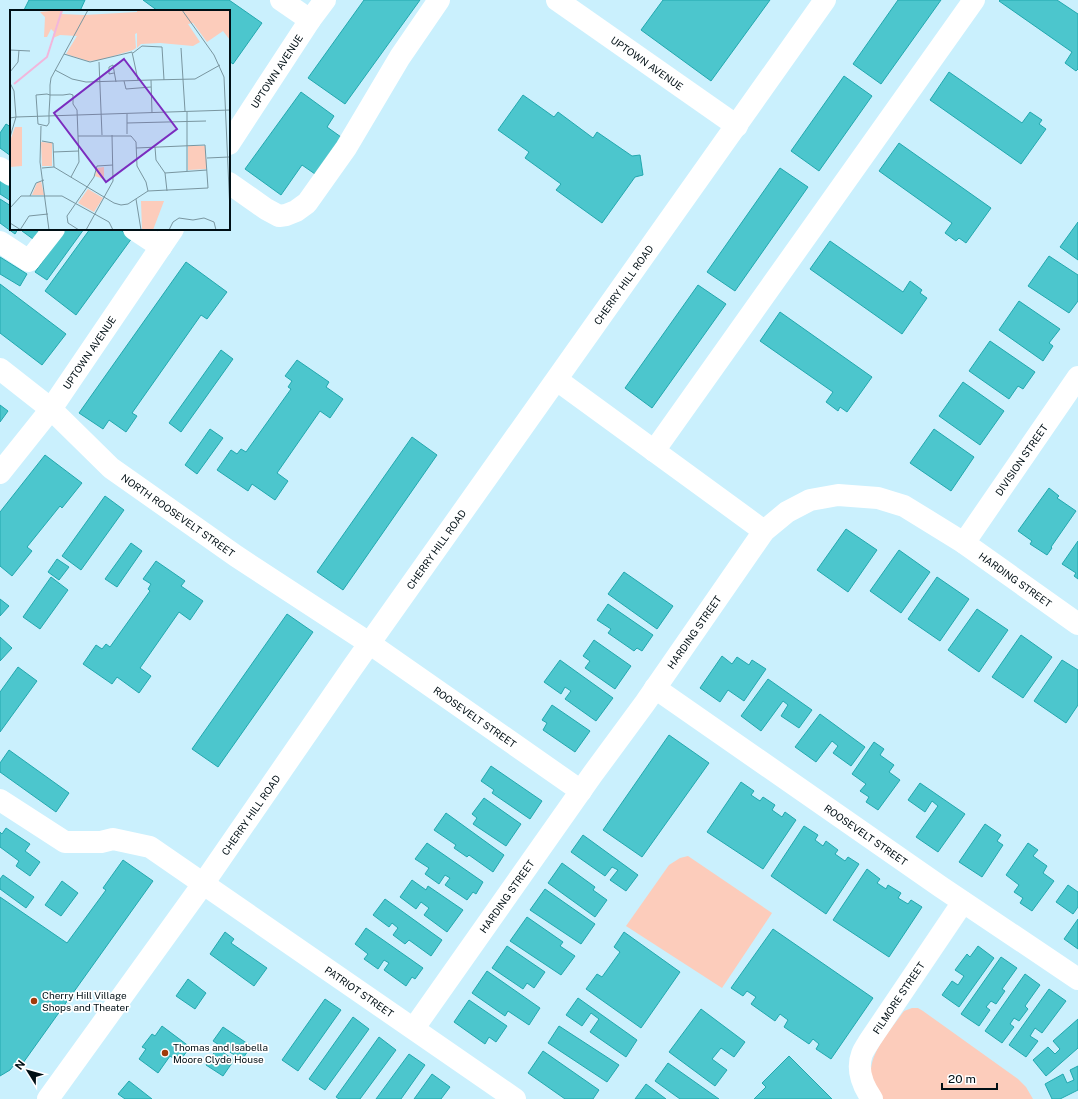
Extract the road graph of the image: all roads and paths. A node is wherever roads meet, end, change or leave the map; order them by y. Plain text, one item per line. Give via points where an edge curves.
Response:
1 (281, 0) edge
2 (325, 0) edge
3 (439, 0) edge
4 (557, 0) edge
5 (826, 0) edge
6 (974, 0) edge
7 (310, 20) junction
8 (737, 126) junction
9 (230, 142) edge
10 (0, 168) edge
11 (10, 174) edge
12 (230, 184) edge
13 (53, 230) edge
14 (136, 230) edge
15 (172, 230) edge
16 (0, 242) edge
17 (161, 247) junction
18 (0, 369) edge
19 (1078, 377) edge
20 (557, 380) junction
21 (51, 409) junction
22 (654, 451) junction
23 (0, 473) edge
24 (764, 531) junction
25 (964, 543) junction
26 (1078, 624) edge
27 (369, 643) junction
28 (655, 688) junction
29 (581, 791) junction
30 (0, 800) edge
31 (203, 884) junction
32 (963, 902) junction
33 (1078, 979) edge
34 (414, 1028) junction
35 (48, 1099) edge
36 (515, 1099) edge
37 (872, 1099) edge

1 - 7 street
2 - 7 street, UPTOWN AVENUE
3 - 12 street via 400,57 346,148 307,203 296,211 279,216
4 - 8 street, UPTOWN AVENUE
5 - 8 street, CHERRY HILL ROAD
6 - 22 street
7 - 9 street, UPTOWN AVENUE
8 - 20 street, CHERRY HILL ROAD
10 - 11 street
13 - 16 street via 29,261
14 - 17 street
15 - 17 street, UPTOWN AVENUE
17 - 21 street, UPTOWN AVENUE
18 - 21 street, NORTH ROOSEVELT STREET
19 - 25 street, DIVISION STREET
20 - 22 street
20 - 27 street, CHERRY HILL ROAD
21 - 23 street, UPTOWN AVENUE
21 - 27 street, NORTH ROOSEVELT STREET via 111,468 236,556
22 - 24 street
24 - 25 street, HARDING STREET via 787,512 810,500 838,495 878,498 904,506
24 - 28 street, HARDING STREET
25 - 26 street, HARDING STREET
27 - 29 street, ROOSEVELT STREET
27 - 31 street, CHERRY HILL ROAD
28 - 29 street, HARDING STREET
28 - 32 street, ROOSEVELT STREET
29 - 34 street, HARDING STREET
30 - 31 street, PATRIOT STREET via 65,842 101,842 113,839 150,847
31 - 34 street, PATRIOT STREET
31 - 35 street, CHERRY HILL ROAD
32 - 33 street, ROOSEVELT STREET
32 - 37 street, FILMORE STREET via 862,1055 859,1070
34 - 36 street, PATRIOT STREET

